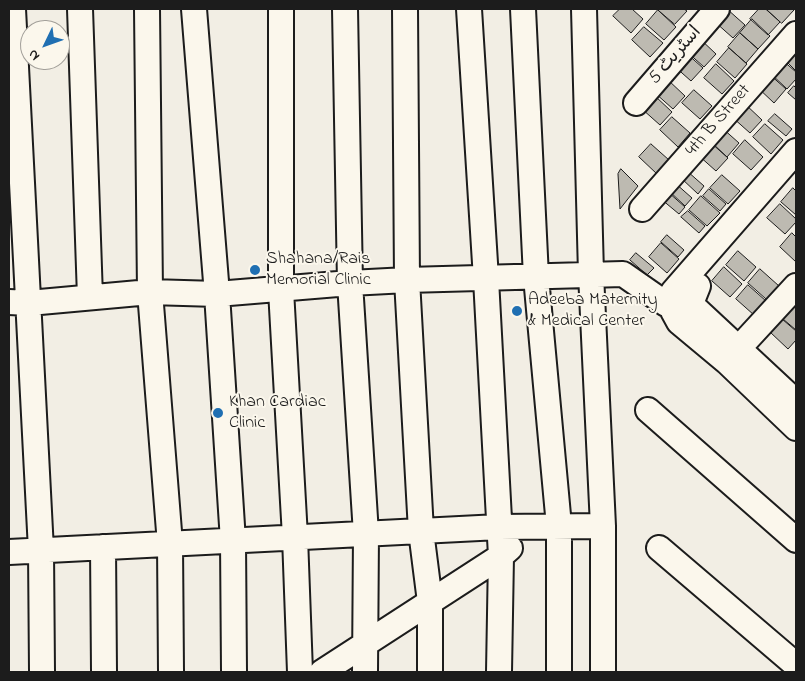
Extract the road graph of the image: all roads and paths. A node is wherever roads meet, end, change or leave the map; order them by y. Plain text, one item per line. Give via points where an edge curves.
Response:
1 (13, 9) edge
2 (80, 9) edge
3 (147, 9) edge
4 (194, 9) edge
5 (281, 9) edge
6 (345, 9) edge
7 (404, 9) edge
8 (468, 9) edge
9 (523, 9) edge
10 (584, 9) edge
11 (717, 9) edge
12 (796, 34) edge
13 (636, 103) dead end
14 (796, 151) edge
15 (796, 174) edge
16 (642, 209) dead end
17 (591, 274) junction
18 (536, 277) junction
19 (486, 279) junction
20 (407, 280) junction
21 (350, 283) junction
22 (796, 286) edge
23 (281, 290) junction
24 (150, 292) junction
25 (217, 294) junction
26 (90, 297) junction
27 (679, 299) junction
28 (19, 303) edge
29 (738, 349) junction
30 (796, 402) edge
31 (648, 410) dead end
32 (796, 428) edge
33 (534, 526) junction
34 (559, 526) junction
35 (603, 526) junction
36 (499, 528) junction
37 (422, 531) junction
38 (366, 534) junction
39 (295, 537) junction
40 (233, 540) junction
41 (796, 540) edge
42 (170, 544) junction
43 (103, 547) junction
44 (659, 548) dead end
45 (41, 550) junction
46 (9, 552) edge
47 (501, 556) junction
48 (430, 602) junction
49 (364, 645) junction
50 (796, 665) edge
51 (42, 672) edge
52 (104, 672) edge
53 (171, 672) edge
54 (234, 672) edge
55 (300, 672) edge
56 (322, 672) edge
57 (365, 672) edge
58 (430, 672) edge
59 (499, 672) edge
60 (559, 672) edge
61 (603, 672) edge
62 (790, 672) edge

1 - 28 street
2 - 26 street
3 - 24 street
4 - 25 street
5 - 23 street
6 - 21 street
7 - 20 street
8 - 19 street
9 - 18 street
10 - 17 street
11 - 13 street, اسٹریٹ 5
12 - 16 street, 4th B Street
14 - 27 street
15 - 27 street via 698,286
17 - 18 street
17 - 27 street via 623,274 666,304
17 - 35 street
18 - 19 street
18 - 34 street
19 - 20 street
19 - 36 street
20 - 21 street
20 - 37 street
21 - 23 street
21 - 38 street
22 - 29 street
23 - 25 street
23 - 39 street
24 - 25 street
24 - 26 street
24 - 42 street
25 - 40 street
26 - 28 street
27 - 29 street via 695,308
27 - 32 street via 673,311 679,322 727,362
28 - 45 street
29 - 30 street
31 - 41 street
33 - 34 street
33 - 36 street
33 - 47 street
34 - 35 street
34 - 60 street
35 - 61 street
36 - 37 street
36 - 47 street
37 - 38 street
37 - 48 street
38 - 39 street
38 - 49 street
39 - 40 street
39 - 55 street
40 - 42 street
40 - 54 street
42 - 43 street
42 - 53 street
43 - 45 street
43 - 52 street
44 - 50 street
45 - 46 street
45 - 51 street
47 - 48 street
47 - 59 street
48 - 49 street
48 - 58 street
49 - 56 street
49 - 57 street
50 - 62 street

